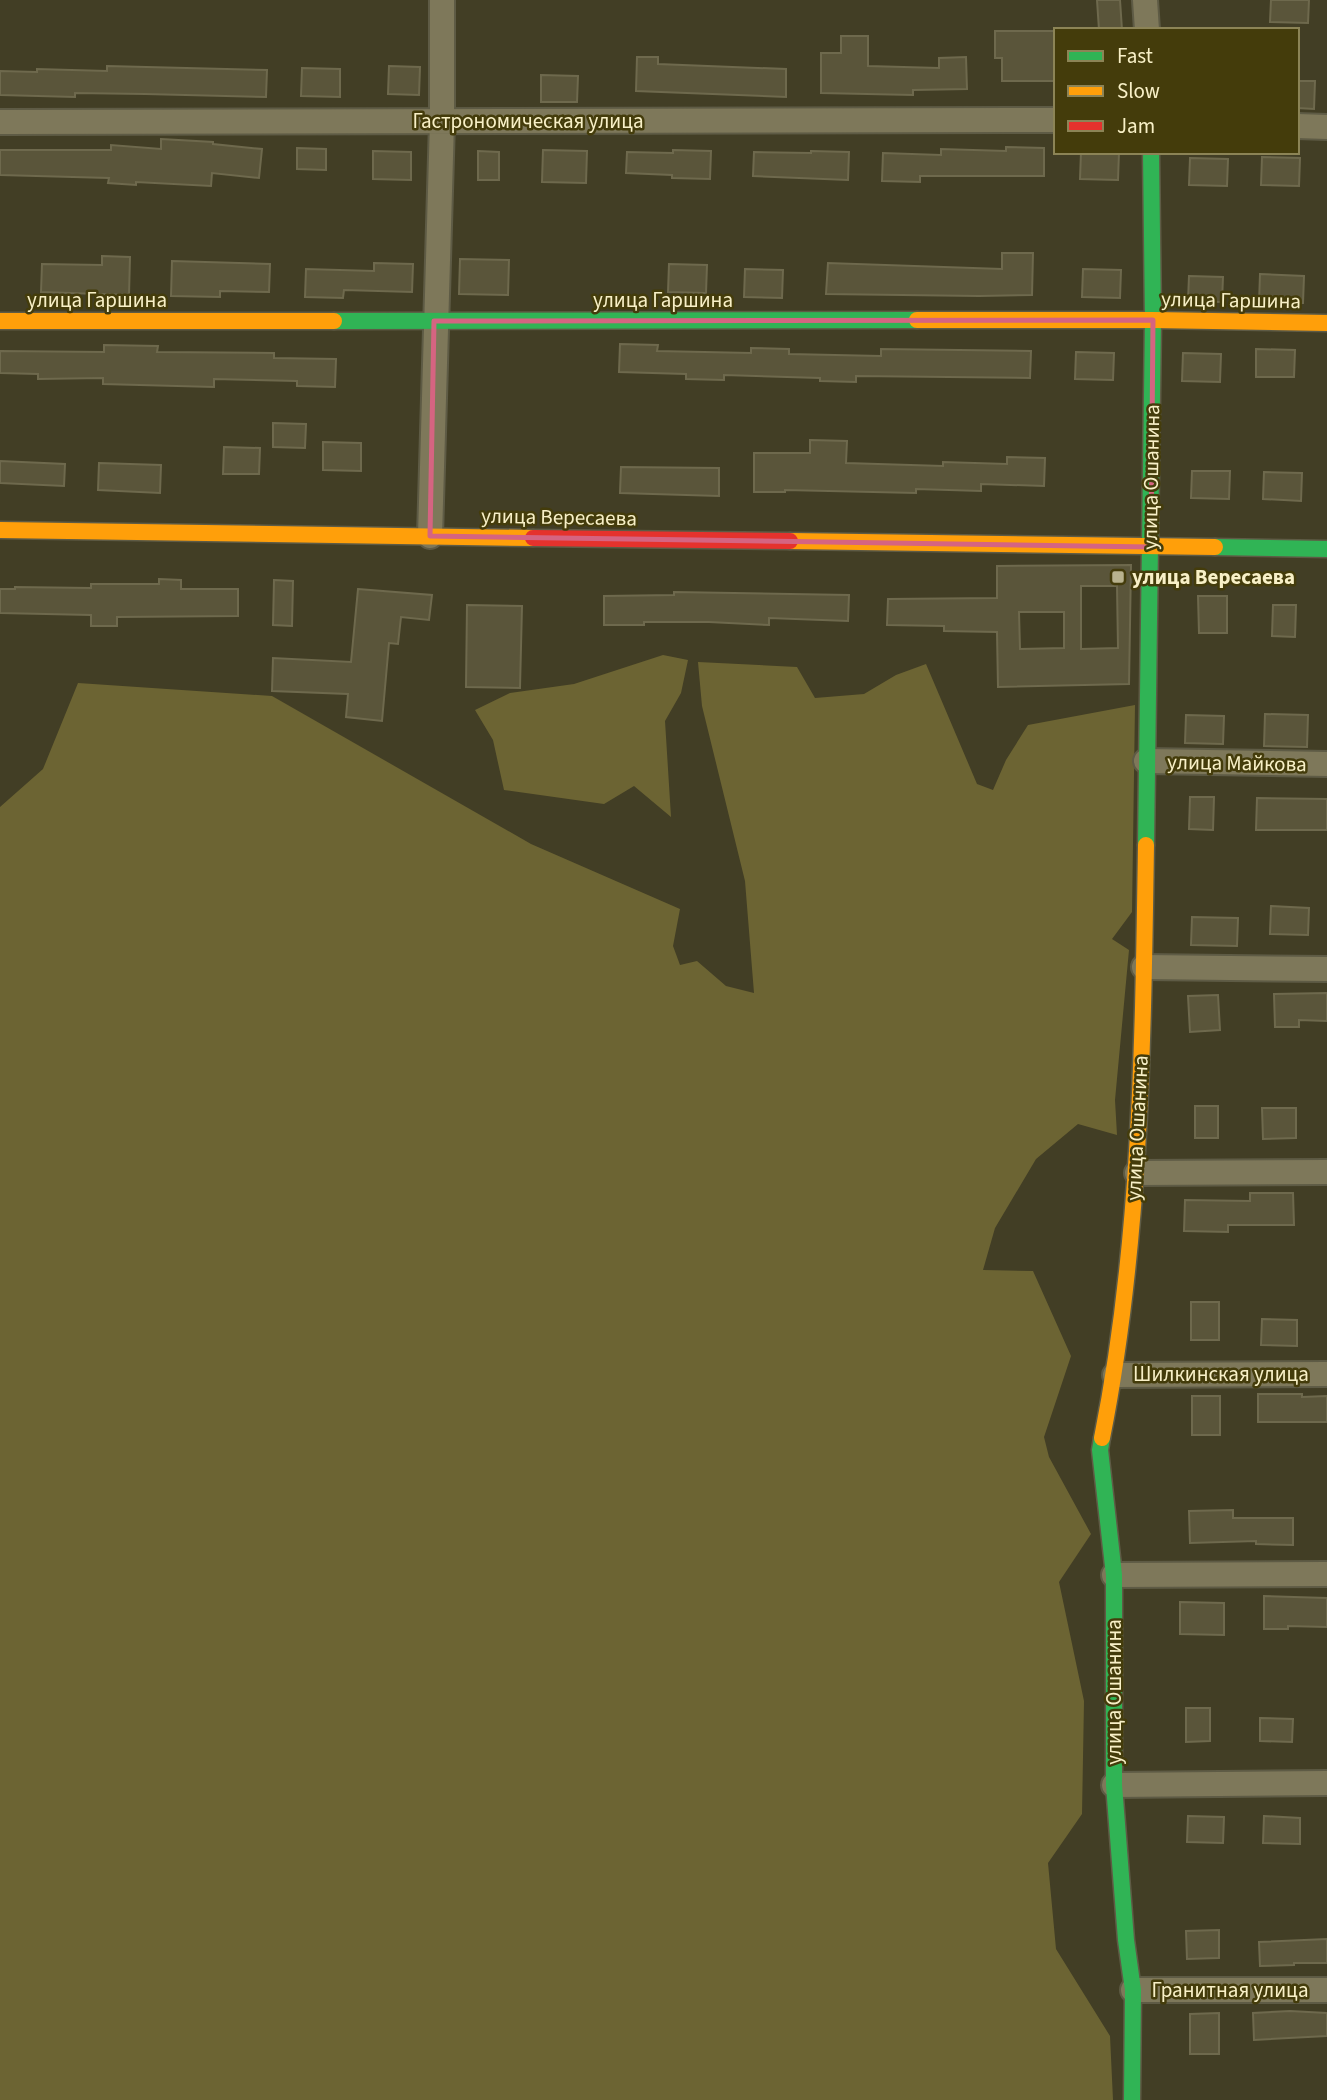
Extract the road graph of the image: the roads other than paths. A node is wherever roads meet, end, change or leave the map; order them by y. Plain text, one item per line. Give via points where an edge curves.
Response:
1 (442, 0) edge
2 (1145, 0) edge
3 (1147, 28) edge
4 (1054, 120) edge
5 (0, 122) edge
6 (442, 122) junction
7 (1299, 127) edge
8 (1327, 127) edge
9 (1151, 154) edge
10 (1153, 320) junction
11 (0, 321) edge
12 (435, 321) junction
13 (1327, 323) edge
14 (0, 530) edge
15 (430, 536) junction
16 (1151, 547) junction
17 (1327, 549) edge
18 (1146, 761) junction
19 (1327, 764) edge
20 (1144, 967) junction
21 (1327, 969) edge
22 (1327, 1172) edge
23 (1137, 1173) junction
24 (1327, 1374) edge
25 (1115, 1375) junction
26 (1327, 1574) edge
27 (1114, 1575) junction
28 (1327, 1783) edge
29 (1114, 1785) junction
30 (1133, 1990) junction
31 (1327, 1990) edge
32 (1132, 2100) edge

1 - 6 street
2 - 3 street
4 - 6 street, Гастрономическая улица
5 - 6 street, Гастрономическая улица
6 - 12 street
7 - 8 street
9 - 10 street, улица Ошанина
10 - 12 street, улица Гаршина
10 - 13 street, улица Гаршина
10 - 16 street, улица Ошанина
11 - 12 street, улица Гаршина
12 - 15 street
14 - 15 street, улица Вересаева
15 - 16 street, улица Вересаева
16 - 17 street, улица Вересаева
16 - 18 street, улица Ошанина
18 - 19 street, улица Майкова
18 - 20 street, улица Ошанина
20 - 21 street
20 - 23 street, улица Ошанина
22 - 23 street
23 - 25 street, улица Ошанина
24 - 25 street, Шилкинская улица
25 - 27 street, улица Ошанина via 1100,1450
26 - 27 street
27 - 29 street, улица Ошанина
28 - 29 street
29 - 30 street, улица Ошанина
30 - 31 street, Гранитная улица
30 - 32 street, улица Ошанина

